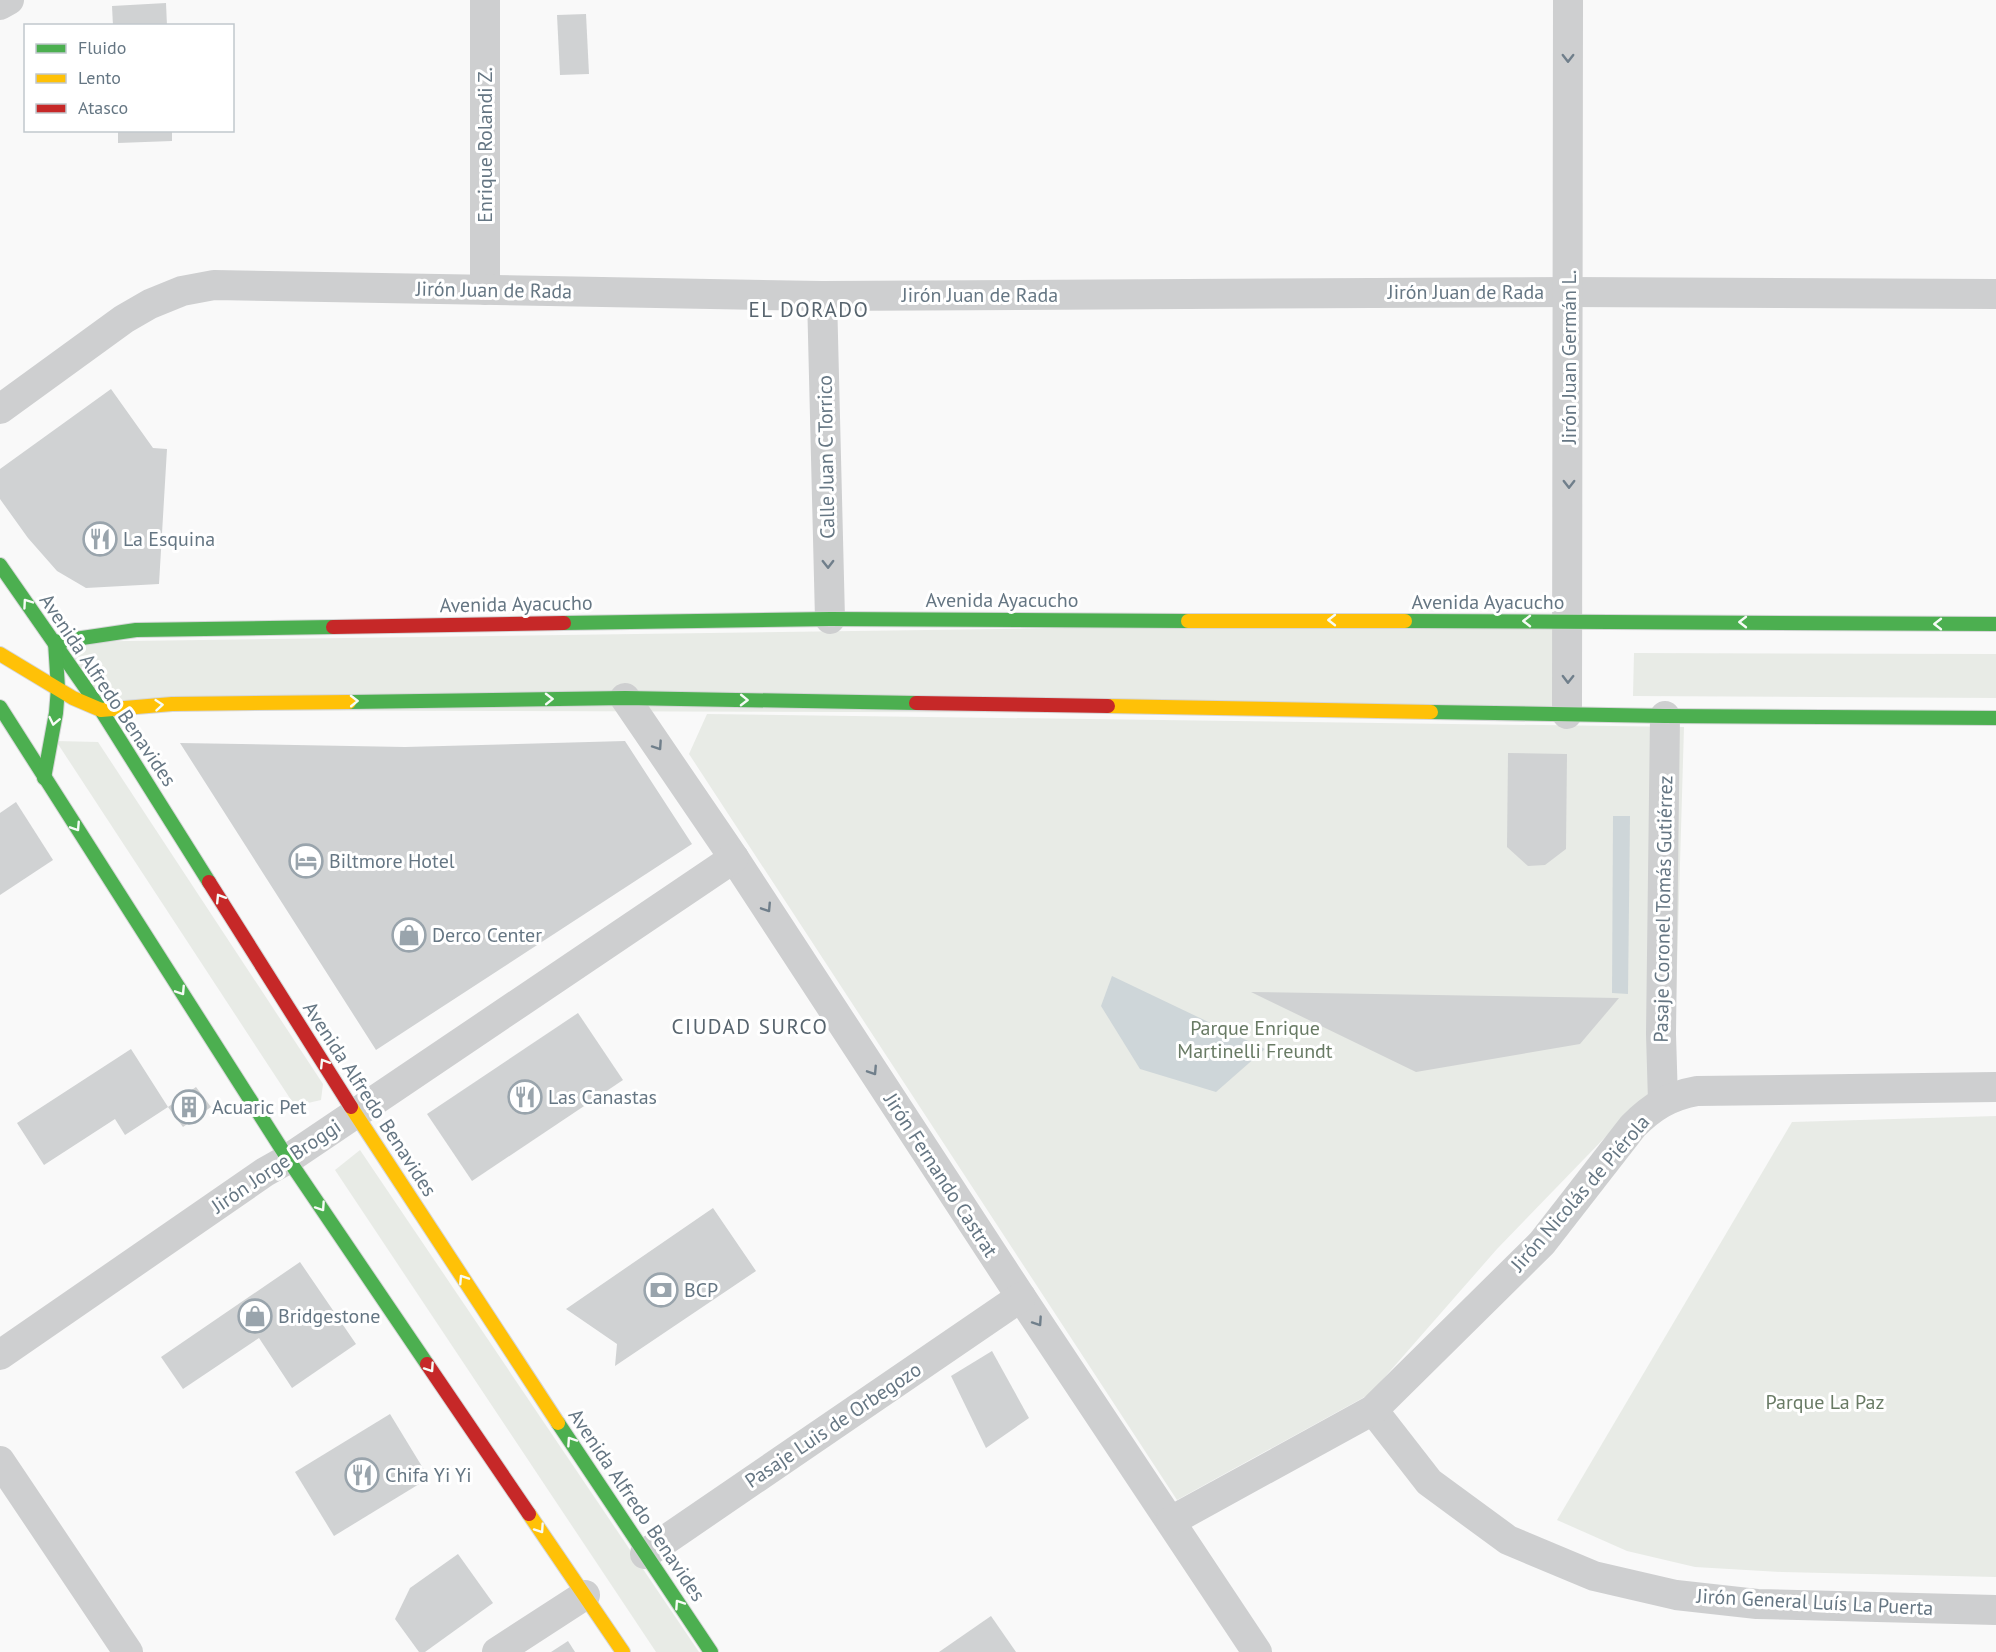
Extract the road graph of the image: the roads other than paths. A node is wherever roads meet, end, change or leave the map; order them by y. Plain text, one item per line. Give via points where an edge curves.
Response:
1 (9, 0) edge
2 (485, 0) edge
3 (1568, 0) edge
4 (0, 5) edge
5 (485, 290) junction
6 (1569, 292) junction
7 (1996, 294) edge
8 (822, 296) junction
9 (0, 409) edge
10 (0, 565) edge
11 (830, 619) junction
12 (1569, 621) junction
13 (1996, 624) edge
14 (55, 642) junction
15 (0, 654) edge
16 (58, 688) junction
17 (625, 698) junction
18 (0, 707) edge
19 (101, 710) junction
20 (1567, 714) junction
21 (1665, 716) junction
22 (1996, 718) edge
23 (44, 778) junction
24 (734, 858) junction
25 (1996, 1087) edge
26 (1662, 1101) junction
27 (356, 1113) junction
28 (288, 1159) junction
29 (1021, 1297) junction
30 (0, 1355) edge
31 (1373, 1410) junction
32 (0, 1461) edge
33 (1171, 1521) junction
34 (645, 1554) junction
35 (585, 1595) junction
36 (1996, 1610) edge
37 (128, 1652) edge
38 (496, 1652) edge
39 (623, 1652) edge
40 (711, 1652) edge
41 (1257, 1652) edge

1 - 4 street
2 - 5 street, Enrique Rolandi Z.
3 -> 6 street, Jirón Juan Germán L.
5 - 8 street, Jirón Juan de Rada
5 - 9 street, Jirón Juan de Rada via 214,285 182,291 124,320
6 - 7 street, Jirón Juan de Rada
6 - 8 street, Jirón Juan de Rada
6 -> 12 street, Jirón Juan Germán L.
8 -> 11 street, Calle Juan C Torrico
14 -> 10 main road, Avenida Alfredo Benavides
12 -> 11 main road, Avenida Ayacucho
11 - 14 main road, Avenida Ayacucho via 136,630
13 -> 12 main road, Avenida Ayacucho
12 -> 20 street, Jirón Juan Germán L.
14 - 16 main road
14 - 19 main road, Avenida Alfredo Benavides
15 - 16 main road
16 - 19 main road
16 -> 23 main road
19 -> 17 main road via 172,704
17 -> 20 main road
17 -> 24 street, Jirón Fernando Castrat
18 - 23 main road
27 -> 19 main road, Avenida Alfredo Benavides
20 - 21 main road
21 - 22 main road
21 - 26 street, Pasaje Coronel Tomás Gutiérrez
23 -> 28 main road
24 - 27 street, Jirón Jorge Broggi
24 -> 29 street, Jirón Fernando Castrat
25 - 26 street, Jirón Nicolás de Piérola via 1696,1091
26 - 31 street, Jirón Nicolás de Piérola via 1633,1126 1542,1243
27 - 28 street, Jirón Jorge Broggi
34 -> 27 main road, Avenida Alfredo Benavides
28 - 30 street, Jirón Jorge Broggi
28 -> 35 main road
29 -> 33 street, Jirón Fernando Castrat
29 - 34 street, Pasaje Luis de Orbegozo
31 - 33 street, Jirón Nicolás de Piérola
31 - 36 street, Jirón General Luís La Puerta via 1429,1482 1508,1540 1594,1576 1676,1595 1757,1604
32 - 37 street
33 - 41 street, Jirón Fernando Castrat
40 -> 34 main road, Avenida Alfredo Benavides
35 - 38 street
35 - 39 main road

